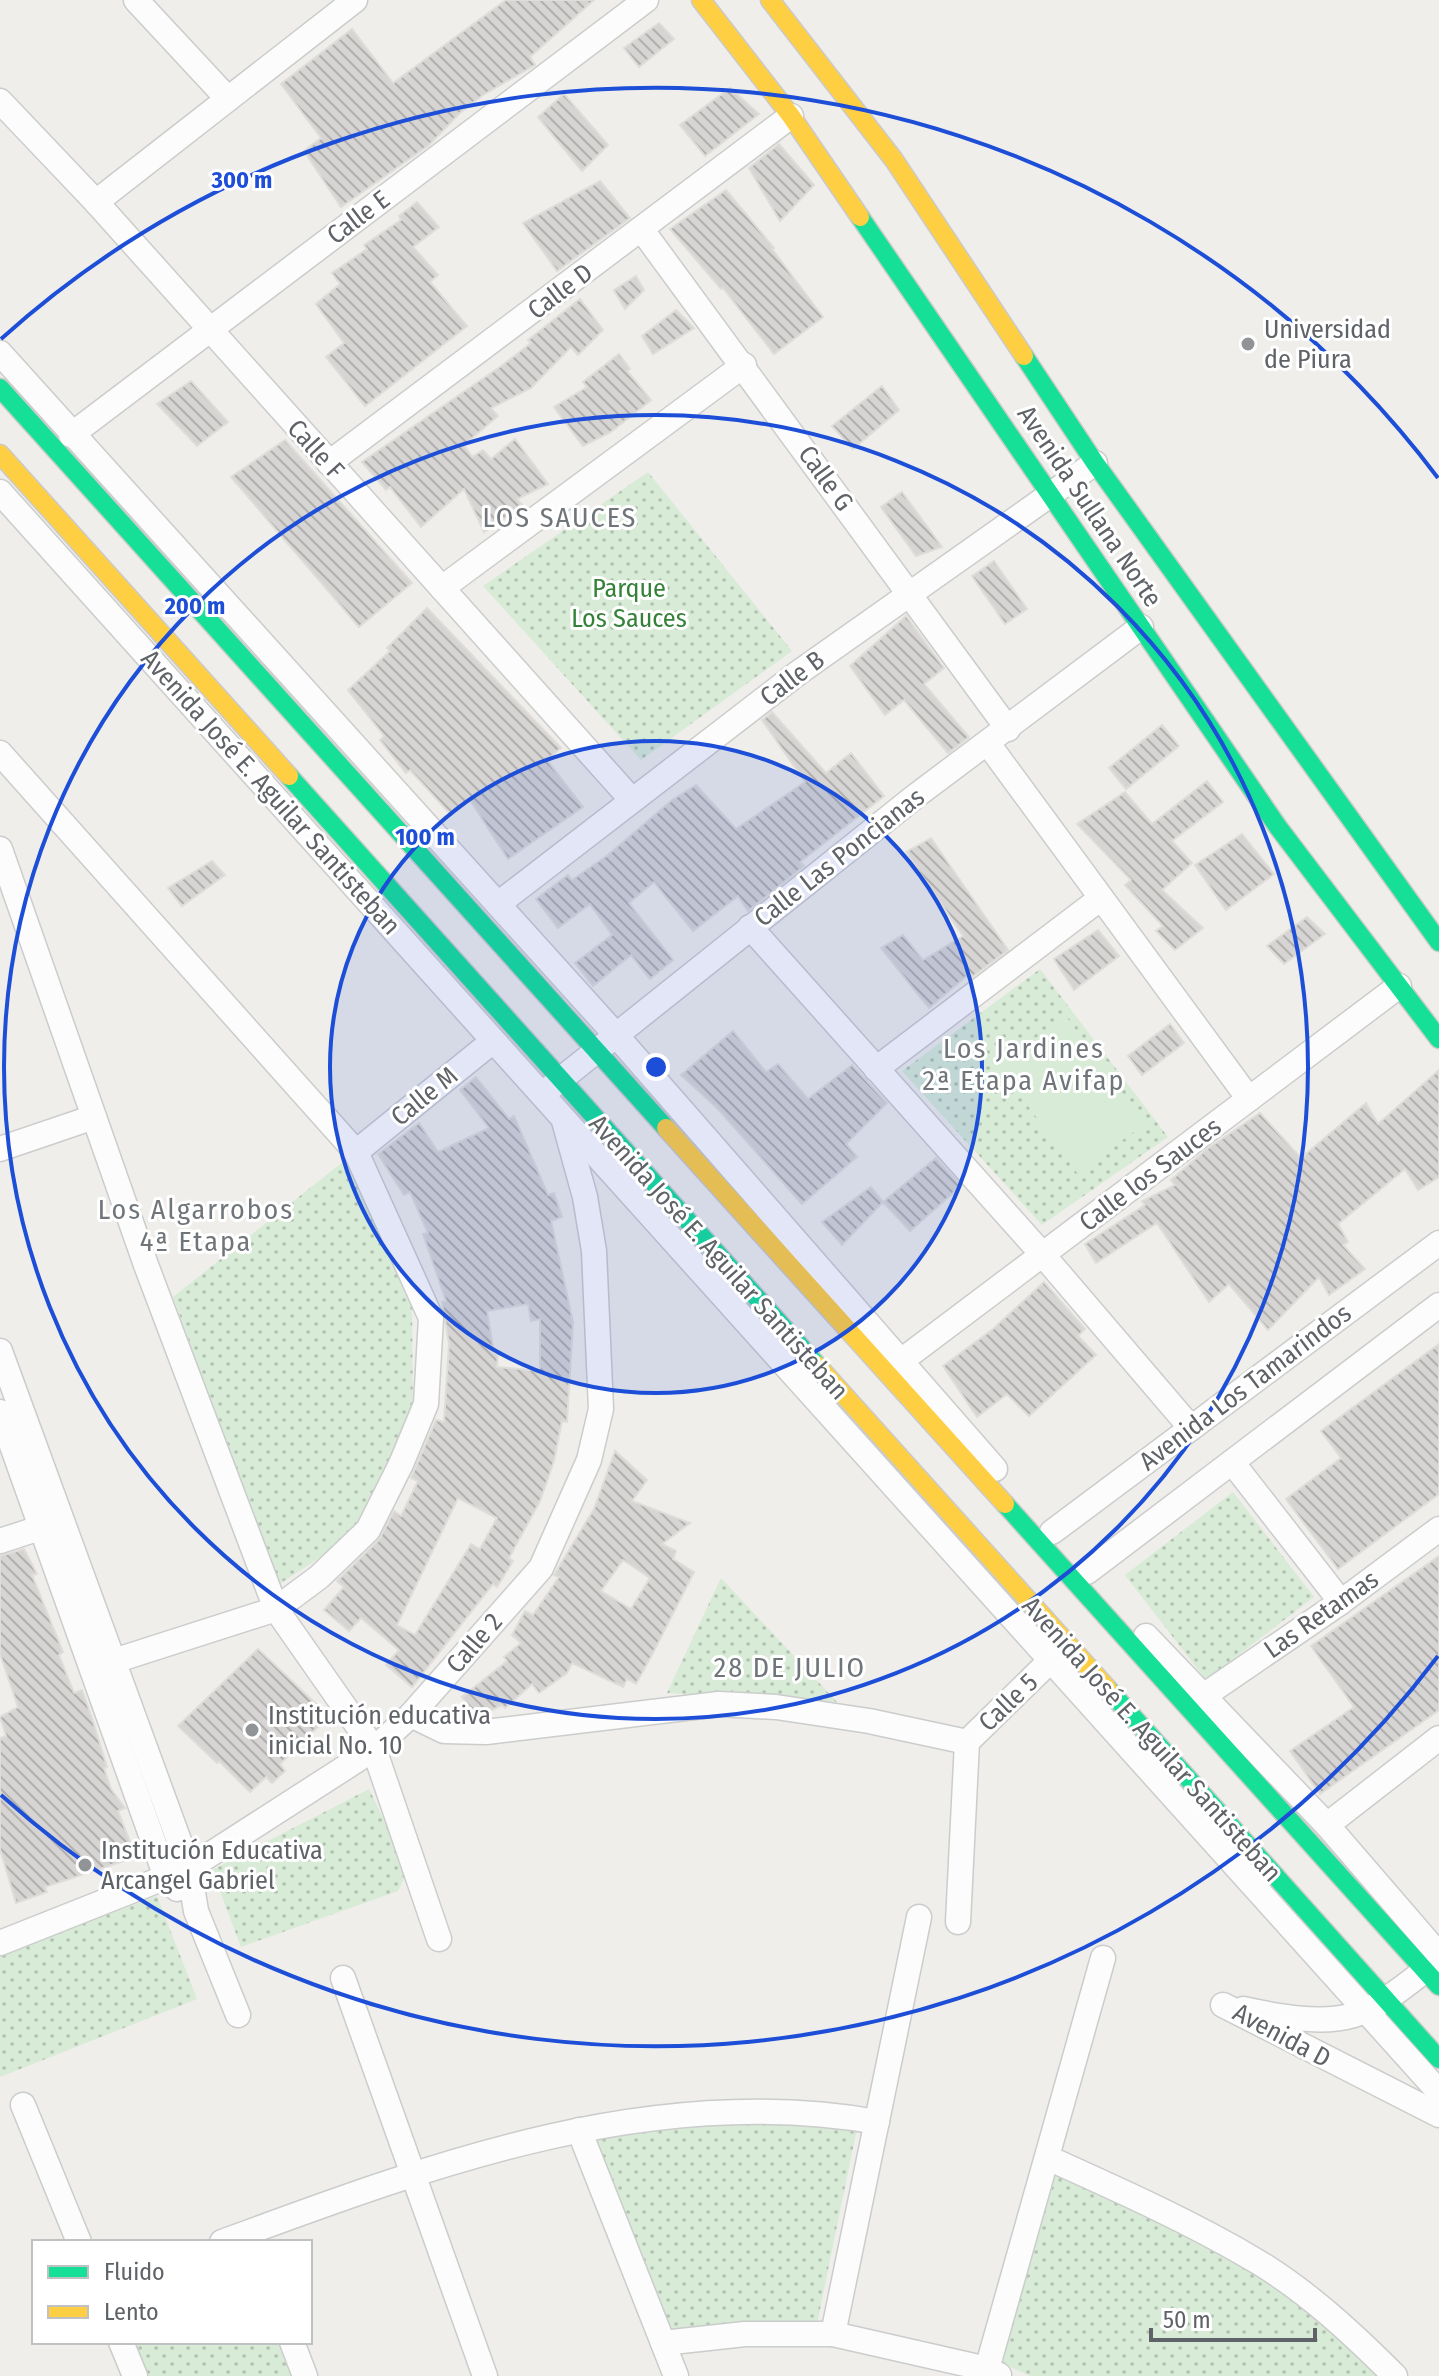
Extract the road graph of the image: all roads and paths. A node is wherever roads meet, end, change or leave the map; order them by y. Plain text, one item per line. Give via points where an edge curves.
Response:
1 (136, 0) edge
2 (355, 0) edge
3 (646, 0) edge
4 (701, 0) edge
5 (770, 0) edge
6 (228, 99) junction
7 (0, 101) edge
8 (791, 116) junction
9 (96, 202) junction
10 (642, 230) junction
11 (210, 329) junction
12 (0, 353) edge
13 (744, 365) junction
14 (0, 388) edge
15 (71, 435) junction
16 (0, 454) edge
17 (329, 463) junction
18 (1095, 463) junction
19 (1050, 492) junction
20 (4, 506) edge
21 (442, 588) junction
22 (909, 593) junction
23 (1141, 627) junction
24 (1008, 729) junction
25 (989, 745) junction
26 (0, 753) edge
27 (631, 799) junction
28 (0, 849) edge
29 (1101, 898) junction
30 (498, 904) junction
31 (750, 927) junction
32 (1439, 942) edge
33 (1399, 986) junction
34 (615, 1034) junction
35 (1439, 1039) edge
36 (493, 1041) junction
37 (595, 1050) junction
38 (876, 1069) junction
39 (551, 1087) junction
40 (1249, 1099) junction
41 (562, 1114) junction
42 (94, 1117) junction
43 (0, 1149) edge
44 (356, 1152) junction
45 (1439, 1243) edge
46 (1043, 1255) junction
47 (1439, 1305) edge
48 (1, 1357) edge
49 (901, 1361) junction
50 (0, 1412) edge
51 (1191, 1428) junction
52 (1232, 1462) junction
53 (52, 1524) junction
54 (1439, 1529) edge
55 (1052, 1532) junction
56 (0, 1541) edge
57 (1087, 1572) junction
58 (1341, 1602) junction
59 (276, 1609) junction
60 (1049, 1662) junction
61 (103, 1665) junction
62 (1202, 1697) junction
63 (411, 1715) junction
64 (1439, 1738) edge
65 (967, 1742) junction
66 (374, 1749) junction
67 (1327, 1825) junction
68 (189, 1868) junction
69 (166, 1877) junction
70 (196, 1911) junction
71 (919, 1917) dead end
72 (958, 1922) dead end
73 (2, 1936) edge
74 (439, 1939) dead end
75 (1103, 1958) dead end
76 (1436, 1968) edge
77 (343, 1978) dead end
78 (1376, 2004) junction
79 (238, 2015) dead end
80 (1439, 2059) edge
81 (1439, 2092) edge
82 (23, 2105) dead end
83 (1439, 2115) edge
84 (877, 2122) junction
85 (579, 2130) junction
86 (1048, 2158) junction
87 (415, 2174) junction
88 (252, 2237) edge
89 (78, 2240) edge
90 (833, 2334) junction
91 (663, 2343) junction
92 (122, 2344) edge
93 (293, 2344) edge
94 (994, 2372) edge
95 (135, 2376) edge
96 (305, 2376) edge
97 (485, 2376) edge
98 (676, 2376) edge
99 (1395, 2376) edge

1 - 6 street
2 - 6 street
3 - 11 street, Calle E
4 - 8 main road, Avenida Sullana Norte
5 - 18 main road, Avenida Sullana Norte via 894,160
6 - 9 street
7 - 9 street, Calle F
8 - 10 street, Calle D
8 - 19 main road, Avenida Sullana Norte
9 - 11 street, Calle F
10 - 13 street, Calle G
10 - 17 street, Calle D
11 - 15 street, Calle E
11 - 17 street, Calle F
12 - 15 street
13 - 21 street
13 - 22 street, Calle G
14 - 37 main road, Avenida José E. Aguilar Santisteban
15 - 30 street
16 - 39 main road, Avenida José E. Aguilar Santisteban
17 - 21 street, Calle F
18 - 19 street, Calle B
18 - 32 main road, Avenida Sullana Norte
19 - 22 street, Calle B
19 - 23 main road, Avenida Sullana Norte
20 - 36 street, Avenida José E. Aguilar Santisteban via 357,886
21 - 27 street, Calle F
22 - 24 street, Calle G
22 - 27 street, Calle B
23 - 24 street, Calle Las Poncianas
23 - 33 main road, Avenida Sullana Norte via 1278,827
24 - 25 street, Calle Las Poncianas
25 - 29 street
25 - 31 street, Calle Las Poncianas
26 - 44 street
27 - 30 street, Calle B
28 - 42 street
29 - 38 street
29 - 40 street
30 - 34 street
31 - 34 street, Calle Las Poncianas
31 - 38 street
33 - 35 main road, Avenida Sullana Norte
33 - 40 street, Calle los Sauces
34 - 37 street, Calle Las Poncianas
34 - 49 street
36 - 39 street, Avenida José E. Aguilar Santisteban
36 - 44 street, Calle M
37 - 39 street, Calle Las Poncianas
37 - 76 main road, Avenida José E. Aguilar Santisteban
38 - 46 street
39 - 41 street, Avenida José E. Aguilar Santisteban
39 - 78 main road, Avenida José E. Aguilar Santisteban
40 - 46 street, Calle los Sauces
41 - 60 street, Avenida José E. Aguilar Santisteban
41 - 63 street, Calle 2 via 585,1197 599,1310 601,1409 589,1460 541,1568
42 - 43 street
42 - 59 street
44 - 59 street via 431,1318 426,1404 368,1530
45 - 51 street, Avenida Los Tamarindos
46 - 49 street, Calle los Sauces
46 - 51 street
47 - 52 street, Avenida Los Tamarindos
48 - 53 street
49 - 55 street
50 - 53 street
51 - 55 street, Avenida Los Tamarindos
52 - 57 street, Avenida Los Tamarindos
52 - 58 street
53 - 56 street
53 - 61 street
54 - 58 street, Las Retamas
55 - 57 street
57 - 62 street
58 - 62 street, Las Retamas
59 - 61 street
59 - 66 street
60 - 65 street, Calle 5
60 - 78 street, Avenida José E. Aguilar Santisteban
61 - 68 street
61 - 69 street
62 - 67 street
63 - 65 street via 444,1731 486,1732 719,1704 776,1707
63 - 66 street, Calle 2
64 - 67 street
65 - 72 street
66 - 68 street, Calle 2
66 - 74 street
67 - 76 street
68 - 69 street, Calle 2
68 - 70 street
69 - 70 street
69 - 73 street, Calle 2
70 - 79 street
71 - 84 street
75 - 86 street
76 - 78 street, Avenida D
77 - 87 street
78 - 80 main road, Avenida José E. Aguilar Santisteban
78 - 81 street, Avenida José E. Aguilar Santisteban
78 - 83 street, Avenida D via 1328,2018 1223,2005
82 - 89 street
84 - 85 street via 789,2110 649,2117
84 - 90 street
85 - 87 street
85 - 91 street
86 - 94 street
86 - 99 street via 1157,2207 1260,2263 1343,2325
87 - 88 street
87 - 97 street
90 - 91 street via 745,2334
90 - 94 street
91 - 98 street
92 - 95 street
93 - 96 street

